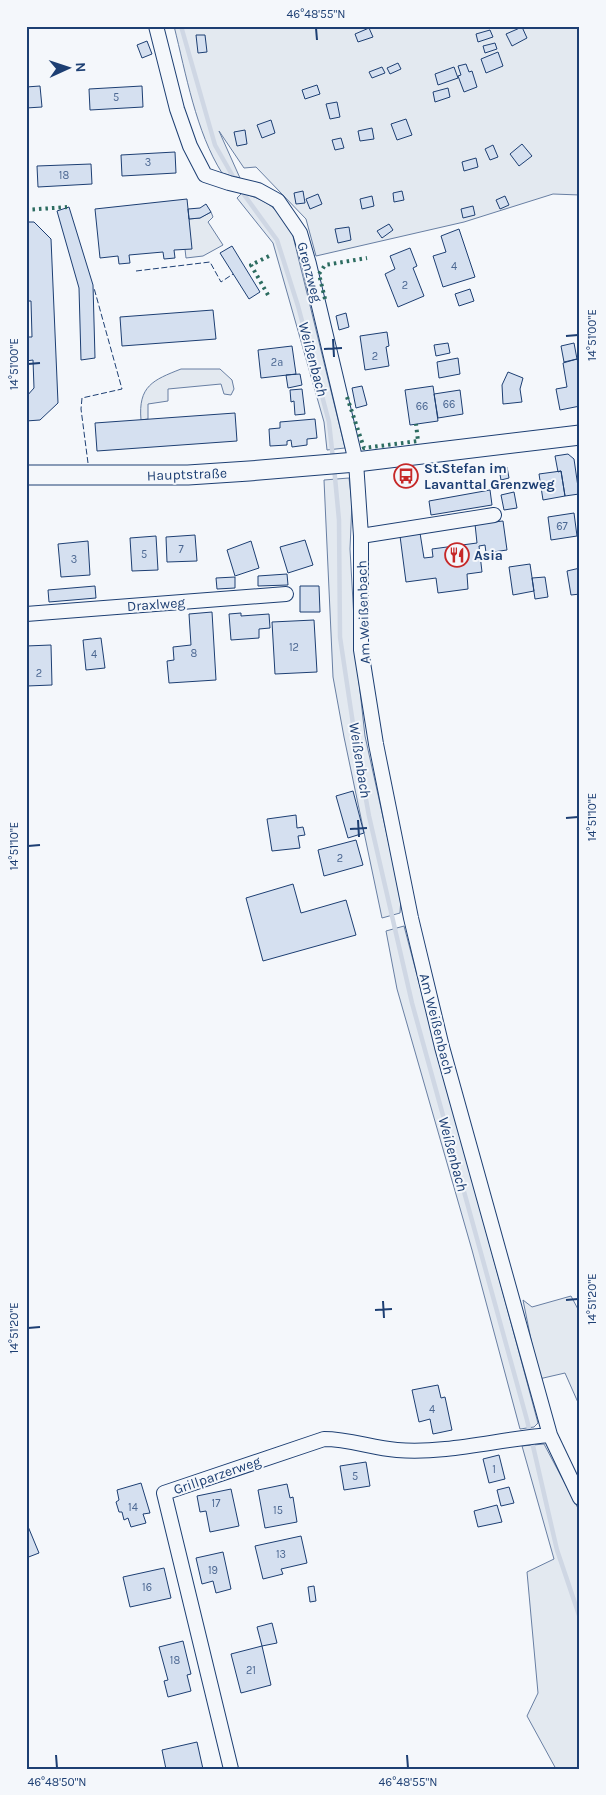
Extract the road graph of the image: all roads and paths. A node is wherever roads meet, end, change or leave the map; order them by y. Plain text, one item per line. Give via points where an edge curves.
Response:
1 (156, 26) edge
2 (580, 435) edge
3 (351, 462) junction
4 (26, 475) edge
5 (494, 514) dead end
6 (360, 536) junction
7 (286, 594) dead end
8 (26, 614) edge
9 (547, 1435) junction
10 (580, 1498) edge
11 (231, 1769) edge

1 - 3 street, Grenzweg via 177,109 205,175 258,190 278,201 300,233
2 - 3 main road, Hauptstraße
3 - 4 main road, Hauptstraße via 188,475
3 - 6 street, Am Weißenbach
5 - 6 street
6 - 9 street, Am Weißenbach via 361,650 411,918 442,1047
7 - 8 street, Draxlweg
9 - 10 street, Am Weißenbach
9 - 11 street, Grillparzerweg via 431,1450 396,1450 324,1439 164,1493

